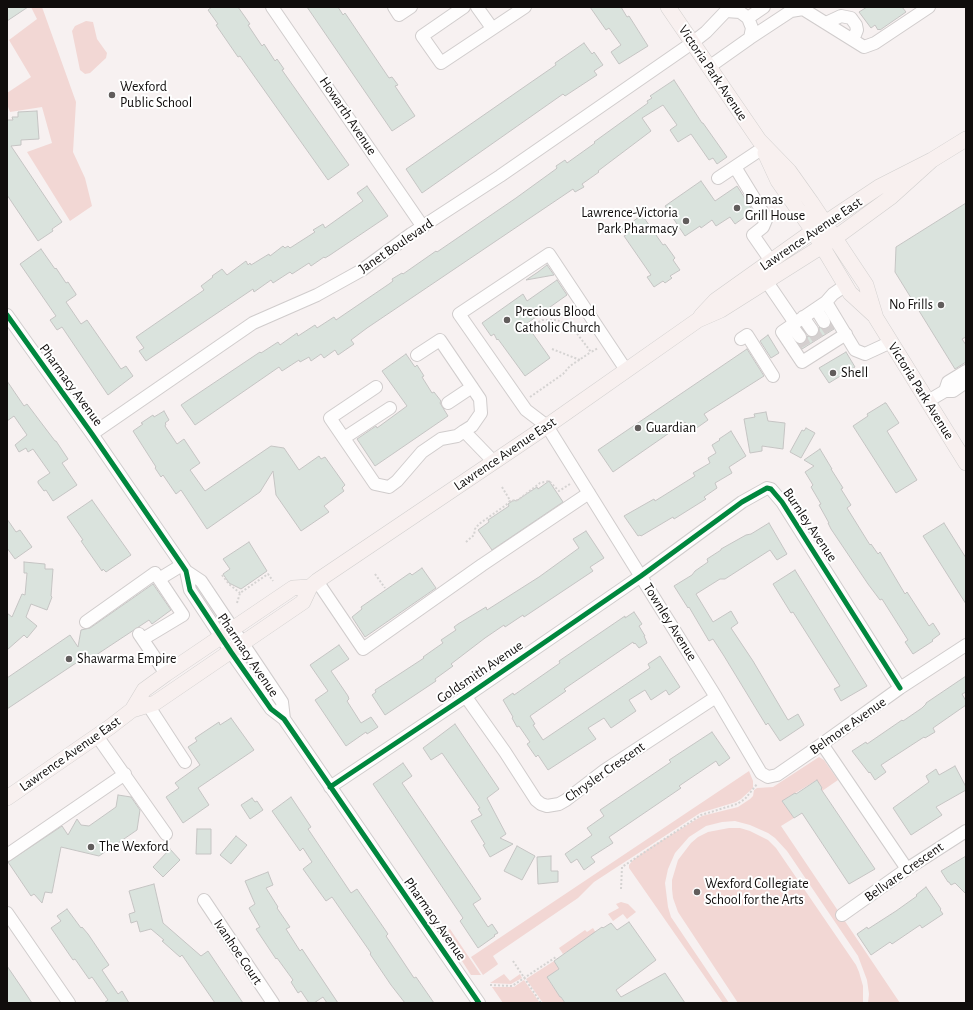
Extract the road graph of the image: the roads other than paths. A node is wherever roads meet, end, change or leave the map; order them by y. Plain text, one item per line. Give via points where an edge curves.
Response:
1 (272, 7) edge
2 (394, 7) edge
3 (411, 7) edge
4 (464, 7) edge
5 (477, 7) edge
6 (525, 7) edge
7 (668, 7) edge
8 (764, 7) edge
9 (929, 7) edge
10 (725, 9) edge
11 (743, 12) edge
12 (826, 23) junction
13 (492, 28) junction
14 (750, 38) junction
15 (853, 40) junction
16 (692, 42) junction
17 (709, 68) junction
18 (966, 139) edge
19 (761, 144) junction
20 (932, 160) junction
21 (735, 167) junction
22 (718, 178) dead end
23 (423, 226) junction
24 (819, 227) junction
25 (835, 238) junction
26 (822, 246) junction
27 (771, 261) junction
28 (767, 282) junction
29 (846, 285) junction
30 (826, 302) junction
31 (816, 309) junction
32 (7, 315) edge
33 (876, 318) junction
34 (698, 320) junction
35 (797, 322) junction
36 (834, 332) junction
37 (741, 339) dead end
38 (818, 339) junction
39 (891, 342) junction
40 (805, 346) junction
41 (417, 355) dead end
42 (626, 370) junction
43 (966, 371) edge
44 (773, 376) dead end
45 (966, 382) edge
46 (376, 386) dead end
47 (472, 387) junction
48 (945, 391) junction
49 (928, 401) junction
50 (448, 403) dead end
51 (390, 408) dead end
52 (547, 426) junction
53 (464, 431) junction
54 (92, 434) junction
55 (344, 438) junction
56 (494, 462) junction
57 (966, 463) edge
58 (590, 493) junction
59 (184, 568) junction
60 (641, 576) junction
61 (159, 579) junction
62 (314, 584) junction
63 (86, 622) dead end
64 (227, 633) junction
65 (966, 645) edge
66 (236, 648) junction
67 (166, 674) junction
68 (900, 688) junction
69 (466, 697) junction
70 (716, 697) junction
71 (148, 705) junction
72 (132, 710) junction
73 (98, 736) junction
74 (822, 744) junction
75 (185, 762) dead end
76 (124, 774) junction
77 (768, 777) joint
78 (330, 787) junction
79 (7, 798) edge
80 (966, 831) edge
81 (166, 834) dead end
82 (7, 855) edge
83 (907, 869) junction
84 (204, 900) dead end
85 (7, 913) edge
86 (842, 915) dead end
87 (69, 1003) edge
88 (273, 1003) edge
89 (479, 1003) edge

1 - 23 street, Howarth Avenue
2 - 3 street via 399,15
4 - 13 street via 422,36 441,63
5 - 13 street
6 - 13 street
7 - 16 main road, Victoria Park Avenue
8 - 11 street
9 - 15 street via 874,43 864,47
10 - 11 street
10 - 16 street, Janet Boulevard via 706,32
11 - 14 street via 752,28
12 - 14 street via 803,9 791,11
12 - 15 street
12 - 15 street via 841,16 851,18 857,30
14 - 17 street
16 - 17 main road, Victoria Park Avenue
16 - 23 street, Janet Boulevard via 500,176
17 - 19 main road, Victoria Park Avenue
18 - 20 main road, Lawrence Avenue East
19 - 21 street
19 - 24 main road, Victoria Park Avenue via 789,171
20 - 24 main road, Lawrence Avenue East via 879,187
20 - 25 main road, Lawrence Avenue East via 891,197
21 - 22 street
21 - 27 street via 765,216 763,227 752,235
23 - 54 street, Janet Boulevard via 362,270 317,295 253,323
24 - 25 main road, Victoria Park Avenue
24 - 26 main road, Victoria Park Avenue
24 - 27 main road, Lawrence Avenue East
25 - 26 main road, Lawrence Avenue East
25 - 33 main road, Victoria Park Avenue via 866,285
26 - 28 main road, Lawrence Avenue East
26 - 29 main road, Victoria Park Avenue
27 - 34 main road, Lawrence Avenue East via 716,300
28 - 34 main road, Lawrence Avenue East via 721,310
28 - 35 street
29 - 30 street
29 - 33 main road, Victoria Park Avenue via 850,293
30 - 31 street
30 - 36 street
31 - 35 street
31 - 36 street
32 - 54 street, Pharmacy Avenue
33 - 39 main road, Victoria Park Avenue
34 - 42 main road, Lawrence Avenue East
35 - 38 street
35 - 40 street
35 - 40 street via 782,332 802,362
36 - 38 street
36 - 39 street via 865,354
37 - 44 street via 747,335
38 - 40 street
39 - 49 main road, Victoria Park Avenue
41 - 47 street via 440,340
42 - 52 main road, Lawrence Avenue East
42 - 52 street via 549,254 459,314 526,410
43 - 48 street via 948,382
45 - 48 street via 953,391
46 - 55 street via 330,418
47 - 50 street
47 - 53 street via 480,400 481,412 472,426
48 - 49 street
49 - 57 main road, Victoria Park Avenue
51 - 55 street
52 - 56 main road, Lawrence Avenue East
52 - 58 street, Townley Avenue
53 - 55 street via 457,436 441,439 422,452 397,481 388,486 376,484
53 - 56 street
54 - 59 street, Pharmacy Avenue
56 - 62 main road, Lawrence Avenue East
58 - 60 street, Townley Avenue
58 - 62 street via 363,649
59 - 61 street
59 - 64 street, Pharmacy Avenue via 190,590
60 - 68 street, Burnley Avenue via 742,502 767,488 771,489
60 - 69 street, Goldsmith Avenue
60 - 70 street, Townley Avenue
61 - 63 street via 155,573
61 - 67 street via 183,615 141,636
62 - 64 main road, Lawrence Avenue East via 293,588
62 - 66 main road, Lawrence Avenue East via 303,602
64 - 66 street, Pharmacy Avenue
64 - 67 main road, Lawrence Avenue East
65 - 68 street, Belmore Avenue
66 - 71 main road, Lawrence Avenue East via 155,703
66 - 78 street, Pharmacy Avenue via 271,709 284,719
67 - 72 main road, Lawrence Avenue East via 144,690
68 - 74 street, Belmore Avenue
69 - 70 street, Chrysler Crescent via 536,800 547,806 566,800 605,770
69 - 78 street, Goldsmith Avenue
70 - 77 street, Townley Avenue via 761,773
71 - 72 main road, Lawrence Avenue East
71 - 75 street
72 - 73 main road, Lawrence Avenue East
73 - 76 street
73 - 79 main road, Lawrence Avenue East
74 - 77 street, Belmore Avenue via 777,775
74 - 83 street
76 - 81 street
76 - 82 street
78 - 89 street, Pharmacy Avenue
80 - 83 street, Bellvare Crescent
83 - 86 street, Bellvare Crescent
84 - 88 street, Ivanhoe Court
85 - 87 street

